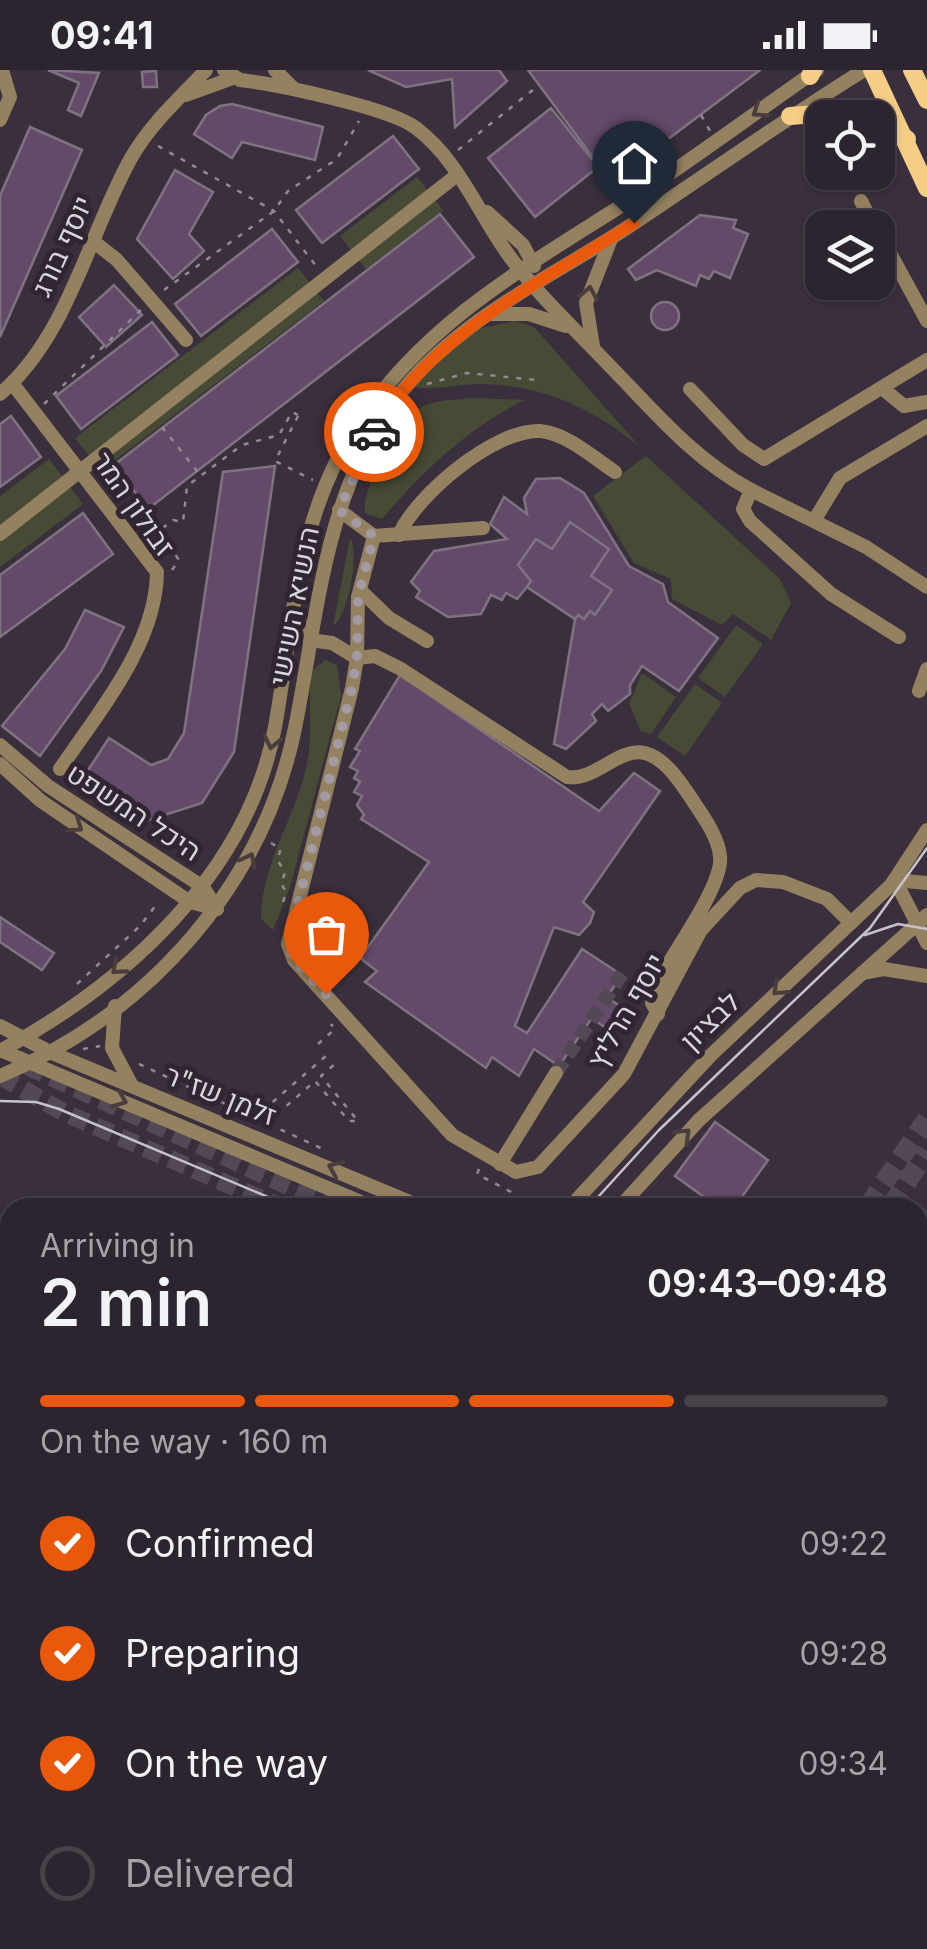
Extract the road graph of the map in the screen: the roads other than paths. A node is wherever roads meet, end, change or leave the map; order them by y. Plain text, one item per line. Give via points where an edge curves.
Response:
1 (2, 70) edge
2 (206, 70) edge
3 (272, 70) edge
4 (864, 70) edge
5 (872, 70) edge
6 (912, 70) edge
7 (924, 70) edge
8 (814, 72) edge
9 (235, 76) edge
10 (303, 94) junction
11 (926, 97) edge
12 (162, 114) junction
13 (805, 115) edge
14 (790, 116) junction
15 (0, 120) edge
16 (895, 134) edge
17 (906, 140) junction
18 (457, 175) junction
19 (927, 188) edge
20 (476, 202) junction
21 (861, 202) dead end
22 (865, 210) edge
23 (612, 237) junction
24 (93, 241) junction
25 (534, 260) junction
26 (895, 264) edge
27 (520, 269) junction
28 (534, 287) junction
29 (489, 314) junction
30 (927, 322) edge
31 (570, 327) junction
32 (186, 340) dead end
33 (596, 351) junction
34 (927, 360) edge
35 (6, 388) edge
36 (690, 388) dead end
37 (882, 388) junction
38 (927, 402) edge
39 (927, 426) edge
40 (80, 471) junction
41 (615, 472) dead end
42 (751, 490) junction
43 (339, 510) junction
44 (815, 519) junction
45 (483, 528) dead end
46 (0, 534) edge
47 (399, 534) junction
48 (374, 536) junction
49 (927, 587) edge
50 (360, 590) junction
51 (292, 610) junction
52 (390, 618) junction
53 (358, 624) junction
54 (899, 637) dead end
55 (310, 640) junction
56 (427, 640) dead end
57 (332, 644) junction
58 (357, 658) junction
59 (927, 669) edge
60 (918, 690) dead end
61 (0, 746) edge
62 (0, 764) edge
63 (60, 769) dead end
64 (927, 830) edge
65 (896, 880) junction
66 (927, 884) edge
67 (203, 887) junction
68 (190, 902) junction
69 (218, 909) junction
70 (922, 920) edge
71 (851, 923) junction
72 (927, 943) edge
73 (861, 973) junction
74 (927, 976) edge
75 (116, 1006) junction
76 (658, 1014) junction
77 (0, 1026) edge
78 (21, 1039) junction
79 (0, 1051) edge
80 (52, 1053) junction
81 (30, 1063) junction
82 (556, 1073) tunnel mouth
83 (0, 1076) edge
84 (132, 1085) junction
85 (500, 1164) junction
86 (351, 1198) edge
87 (418, 1198) edge
88 (578, 1198) edge
89 (628, 1198) edge

1 - 15 street via 10,97
2 - 12 street, יוסף בורג
3 - 9 street, יוסף בורג
3 - 10 street
4 - 14 street, הנשיא השישי
5 - 17 main road
6 - 11 main road
7 - 11 main road
8 -> 25 street, הנשיא השישי
9 - 10 street
9 - 12 street, יוסף בורג via 187,95
10 - 18 street via 368,107 414,126
12 - 24 street, יוסף בורג
13 - 14 main road
14 - 23 street, הנשיא השישי
16 - 17 main road
17 - 19 main road
18 - 20 street
18 - 40 street
20 - 25 street
20 - 27 street
21 - 22 street
23 - 28 street, הנשיא השישי
33 -> 23 street via 586,303
24 - 32 street
24 - 35 street, יוסף בורג via 52,324
25 - 27 street, הנשיא השישי
25 - 28 street
26 - 30 street
27 - 28 street
27 - 51 street, הנשיא השישי via 412,354 356,427 323,486
28 - 29 street, הנשיא השישי
28 - 31 street
29 - 31 street via 529,314
29 - 43 street, הנשיא השישי via 406,386 364,450
31 - 33 street
33 - 42 street via 689,447
34 - 37 street
35 - 40 street, זבולון המר via 35,412
36 - 37 street via 764,458
37 - 38 street via 904,406
39 - 44 street via 840,478
40 - 46 street
40 - 63 street, זבולון המר via 146,554 156,572 156,594 116,684
41 - 47 street via 563,438 543,431 520,435 454,470
42 - 44 street
42 - 54 street via 743,508 750,521 832,594
43 - 48 street
43 - 55 street, הנשיא השישי
44 - 49 street
45 - 47 street
47 - 48 street
48 - 50 street
50 - 52 street
50 - 53 street
51 - 55 street
51 -> 67 street, הנשיא השישי via 263,775 240,832
52 - 53 street
52 - 56 street
53 - 57 street
53 - 58 street
55 - 57 street
69 -> 55 street, הנשיא השישי via 245,868 281,786
57 - 58 street
58 - 76 street via 375,656 401,668 567,777 592,775 633,753 652,756 679,780 721,858 656,985 652,1003
58 - 85 street via 288,944 294,960 452,1135
59 - 60 street
61 - 67 street, היכל המשפט via 48,786
62 -> 68 street, היכל המשפט via 41,801
64 - 65 street, לבציון
65 - 66 street
65 - 70 street
65 - 71 street, לבציון
67 - 68 street, הנשיא השישי
67 - 69 street, היכל המשפט
68 - 69 street, היכל המשפט
68 -> 78 street, הנשיא השישי via 80,1000
69 - 75 street, הנשיא השישי
70 - 72 street
70 - 73 street
71 - 76 street, יוסף הרליץ via 821,896 773,880 748,883 701,930
71 -> 88 street, לבציון via 711,1055
73 - 74 street via 884,969
89 -> 73 street via 699,1120
75 - 80 street, הנשיא השישי
75 - 84 street via 112,1048
76 - 85 street, יוסף הרליץ via 624,1074 538,1166 516,1172
77 - 78 street, זלמן שז"ר
78 - 79 street, הנשיא השישי
78 - 80 street, זלמן שז"ר
79 - 81 street, זלמן שז"ר
80 - 81 street, הנשיא השישי
80 - 84 street, זלמן שז"ר
81 - 83 street, הנשיא השישי
81 -> 86 street, זלמן שז"ר
82 - 85 street
87 -> 84 street, זלמן שז"ר

